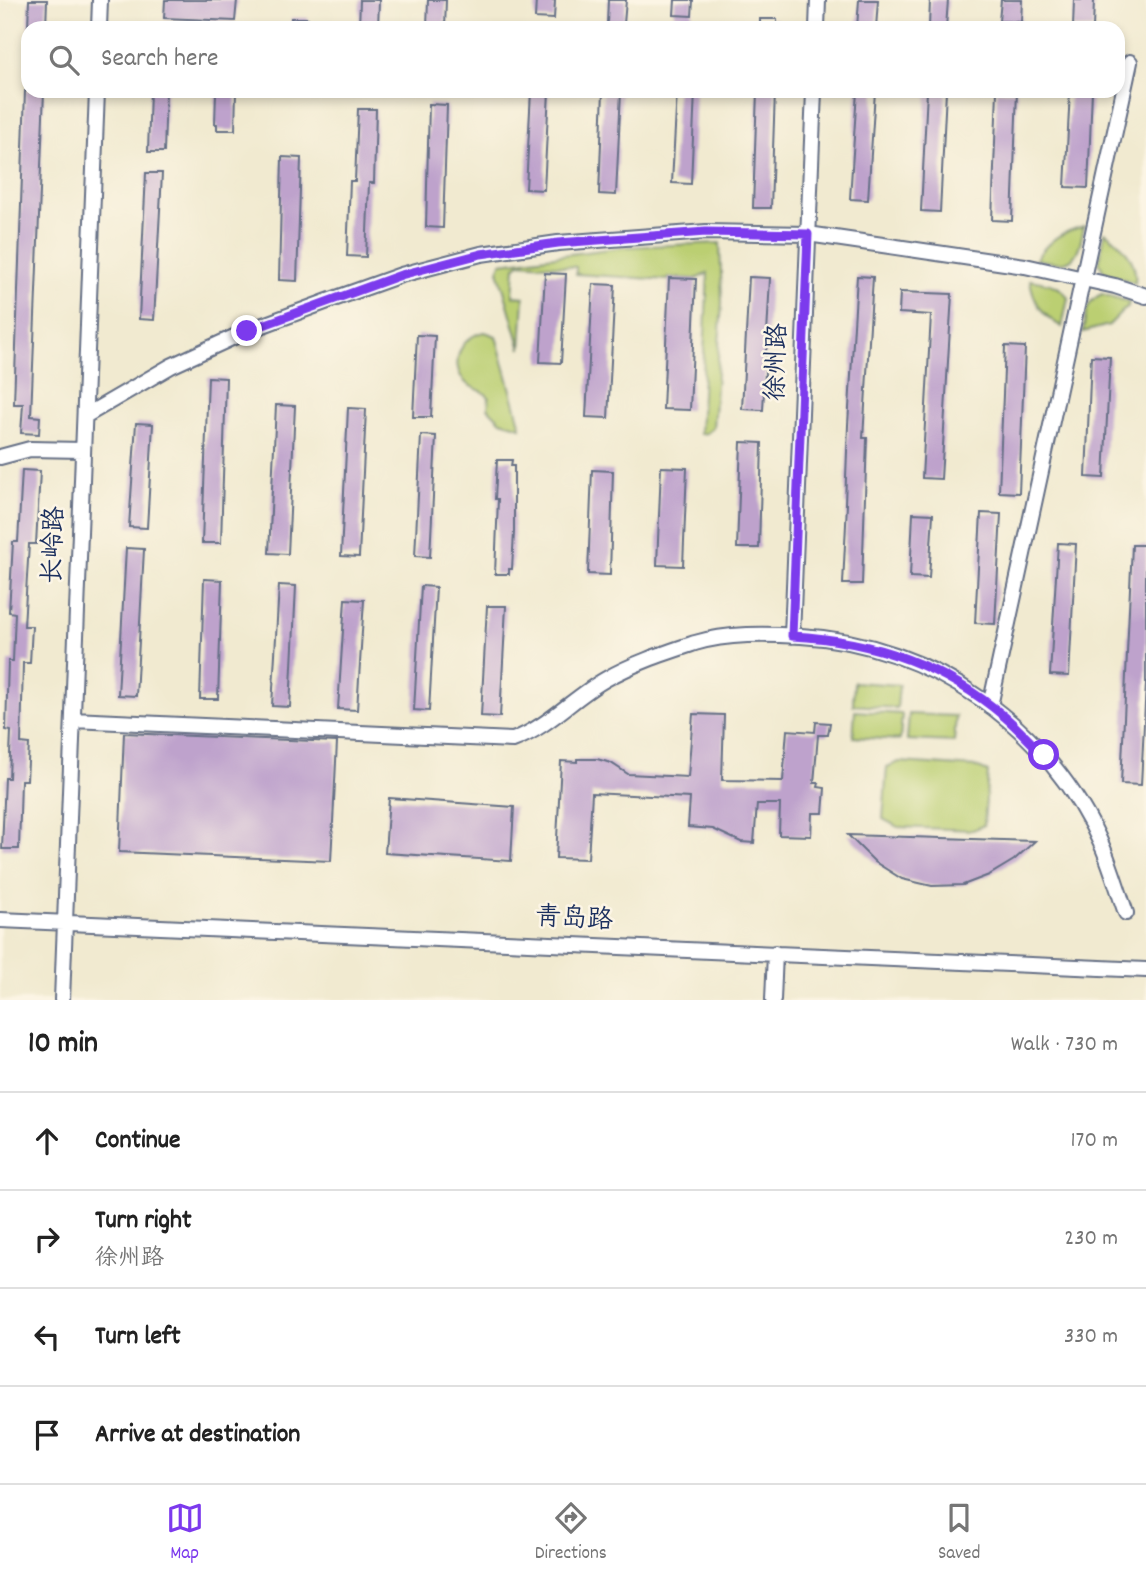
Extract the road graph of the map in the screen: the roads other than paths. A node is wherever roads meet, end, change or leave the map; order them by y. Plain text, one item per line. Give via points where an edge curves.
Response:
1 (100, 0) edge
2 (818, 0) edge
3 (99, 21) edge
4 (817, 21) edge
5 (1130, 62) dead end
6 (1125, 85) edge
7 (97, 98) edge
8 (814, 98) edge
9 (1122, 98) edge
10 (808, 234) junction
11 (1083, 279) junction
12 (1146, 296) edge
13 (85, 416) junction
14 (83, 450) junction
15 (0, 457) edge
16 (792, 636) junction
17 (990, 706) junction
18 (73, 720) junction
19 (1126, 913) dead end
20 (0, 920) edge
21 (66, 922) junction
22 (775, 953) junction
23 (1146, 970) edge
24 (62, 1000) edge
25 (773, 1000) edge

1 - 3 street
2 - 4 street
5 - 6 street
7 - 13 street, 长岭路
8 - 10 street, 徐州路
9 - 11 street
10 - 11 street via 949,253
10 - 13 street via 706,232 481,254 401,275 247,331 171,366
10 - 16 street, 徐州路
11 - 12 street
11 - 17 street
13 - 14 street, 长岭路
14 - 15 street via 30,449
14 - 18 street, 长岭路
16 - 17 street via 867,645 914,660
16 - 18 street via 736,636 699,642 647,660 606,679 531,733 513,740
17 - 19 street via 1044,755 1075,798 1103,847
18 - 21 street, 长岭路
20 - 21 street, 青岛路
21 - 22 street, 青岛路
21 - 24 street, 长岭路
22 - 23 street, 青岛路
22 - 25 street

